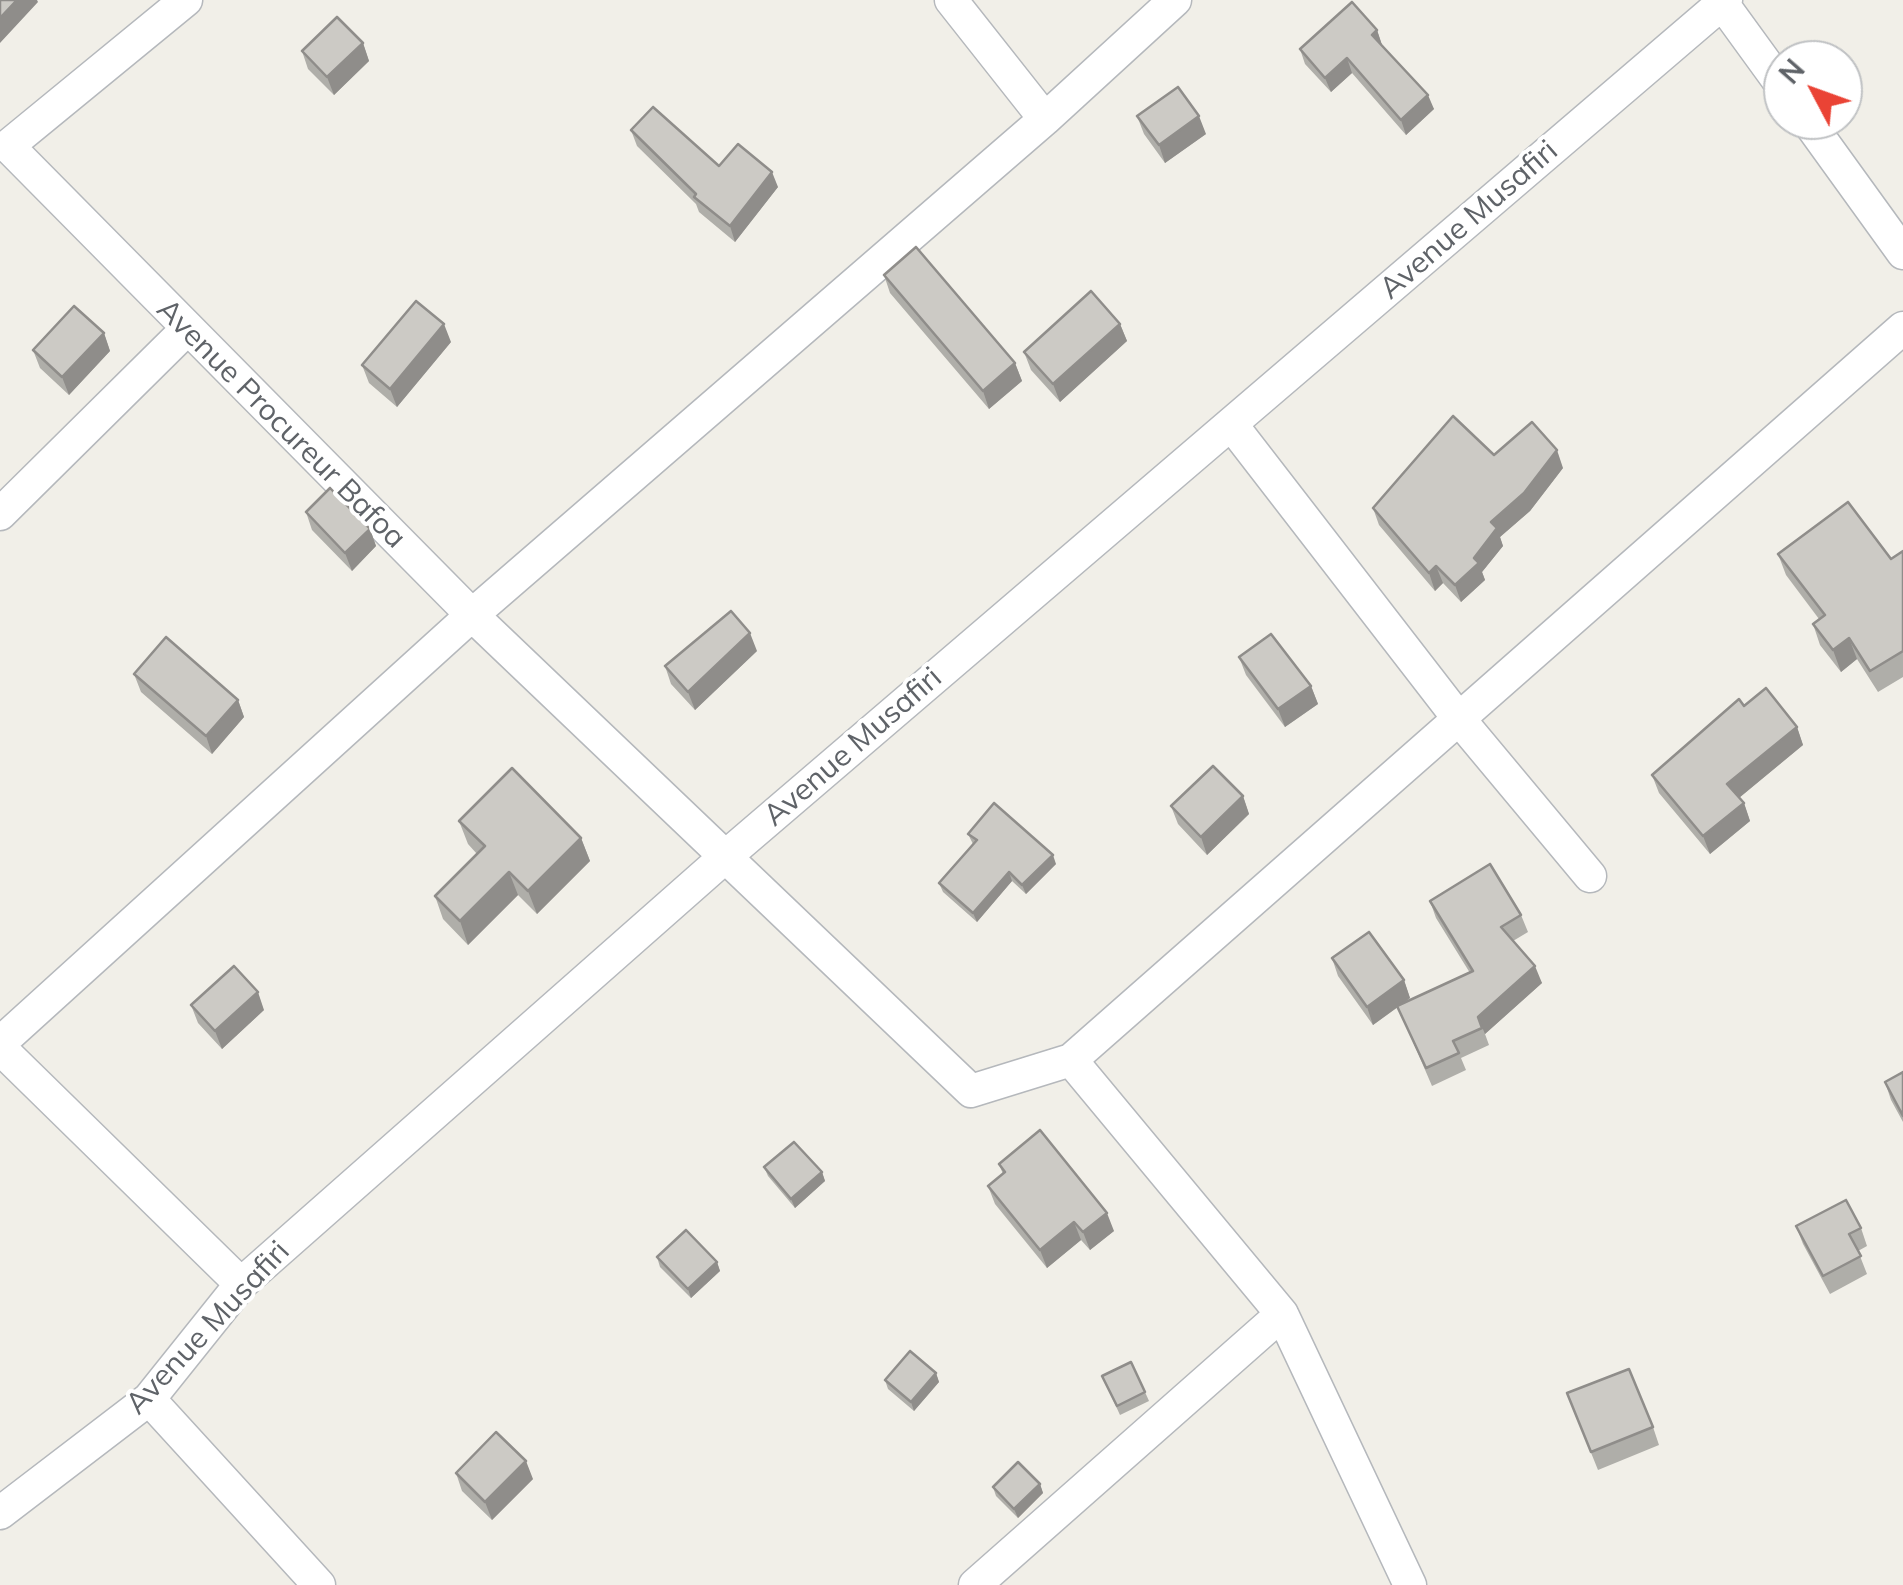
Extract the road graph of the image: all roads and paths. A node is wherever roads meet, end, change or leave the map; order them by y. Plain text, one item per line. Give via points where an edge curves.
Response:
1 (186, 0) edge
2 (952, 0) edge
3 (1175, 0) edge
4 (1724, 2) edge
5 (1763, 58) edge
6 (1045, 120) junction
7 (1821, 140) edge
8 (1903, 253) edge
9 (1903, 328) edge
10 (186, 330) junction
11 (1231, 424) junction
12 (0, 514) edge
13 (472, 615) junction
14 (1459, 719) junction
15 (724, 857) junction
16 (1590, 876) dead end
17 (0, 1046) edge
18 (1071, 1060) junction
19 (241, 1284) junction
20 (1282, 1314) junction
21 (149, 1399) junction
22 (0, 1512) edge
23 (319, 1585) edge
24 (976, 1585) edge
25 (1410, 1585) edge

1 - 10 street, Avenue Procureur Bafoa via 8,146
2 - 6 street
3 - 6 street
4 - 5 street
4 - 11 street, Avenue Musafiri
6 - 13 street
7 - 8 street
9 - 14 street
10 - 12 street
10 - 13 street, Avenue Procureur Bafoa
11 - 14 street
11 - 15 street, Avenue Musafiri
13 - 15 street, Avenue Procureur Bafoa
13 - 17 street
14 - 16 street
14 - 18 street
15 - 18 street, Avenue Procureur Bafoa via 971,1091
15 - 19 street, Avenue Musafiri
17 - 19 street
18 - 20 street
19 - 21 street, Avenue Musafiri
20 - 24 street
20 - 25 street
21 - 22 street, Avenue Musafiri
21 - 23 street

